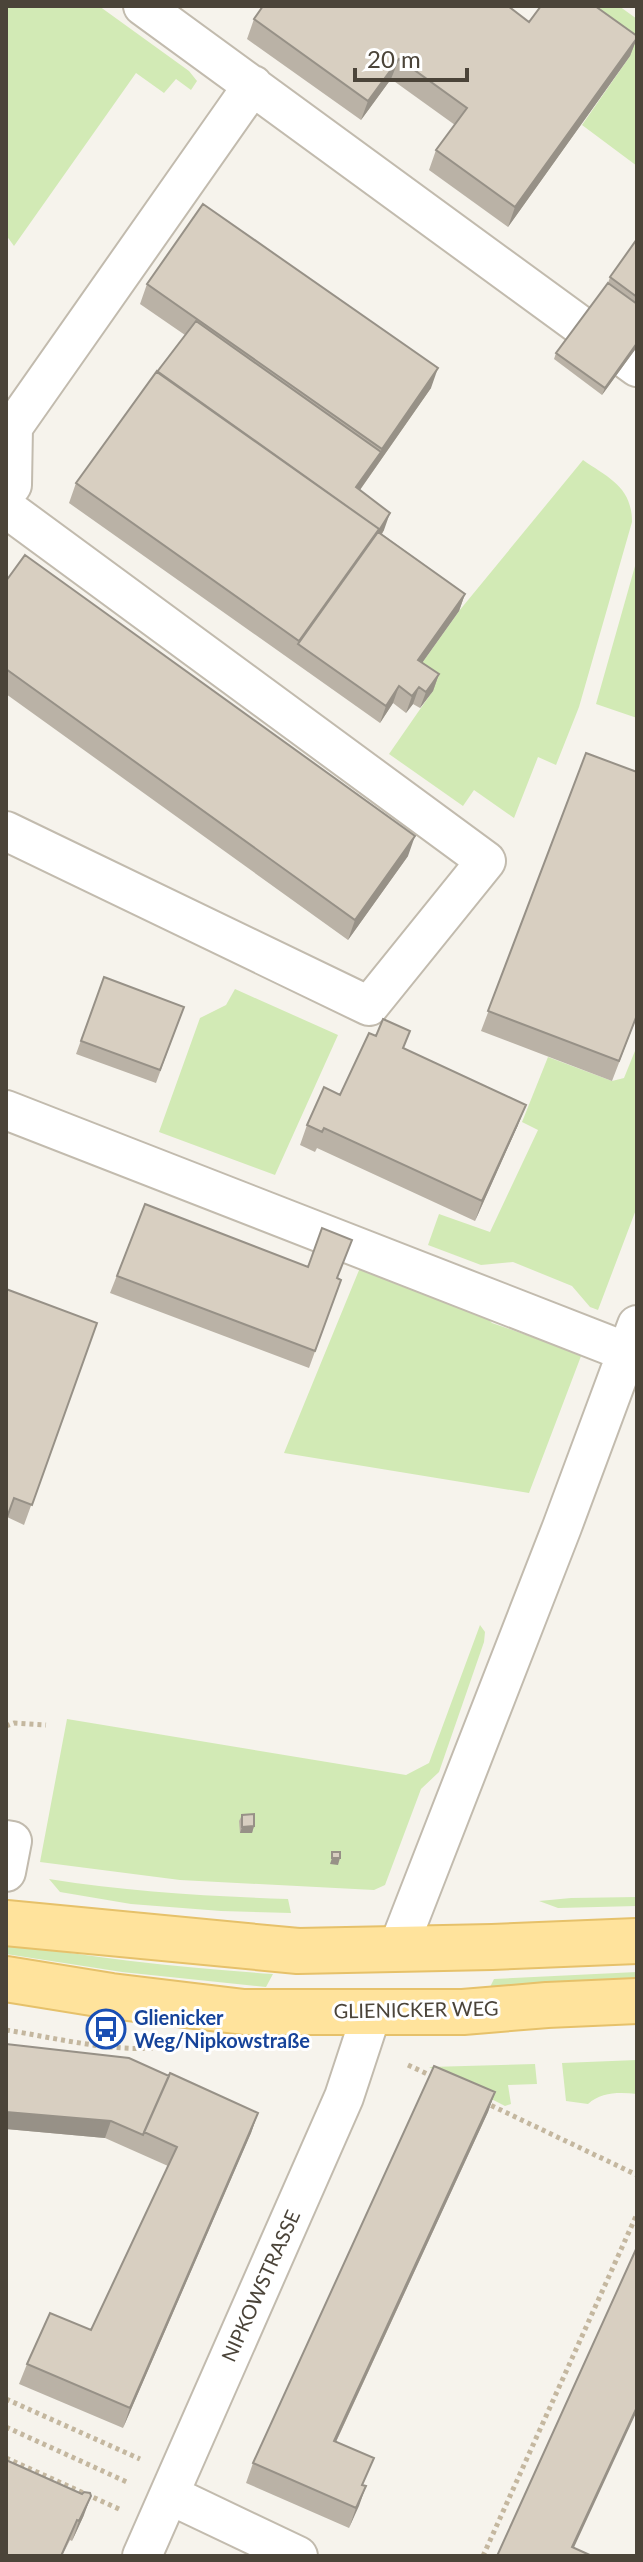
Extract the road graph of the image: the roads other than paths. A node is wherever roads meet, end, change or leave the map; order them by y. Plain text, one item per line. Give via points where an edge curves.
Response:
1 (151, 8) edge
2 (253, 85) junction
3 (637, 367) edge
4 (6, 493) edge
5 (6, 508) edge
6 (6, 831) edge
7 (6, 1110) edge
8 (633, 1344) edge
9 (6, 1840) edge
10 (6, 1872) edge
11 (6, 1923) edge
12 (637, 1941) edge
13 (398, 1948) junction
14 (6, 1979) edge
15 (637, 2001) edge
16 (372, 2012) junction
17 (170, 2495) junction
18 (142, 2556) edge
19 (298, 2556) edge

1 - 2 street
2 - 3 street
2 - 4 street via 13,427 12,485
5 - 6 street via 486,861 369,1006
7 - 8 street
8 - 13 street
9 - 10 street via 12,1841
11 - 13 main road via 298,1951
12 - 13 main road
13 - 16 main road
14 - 16 main road, GLIENICKER WEG via 244,2012
15 - 16 main road, GLIENICKER WEG
16 - 17 street, NIPKOWSTRASSE via 344,2097
17 - 18 street, NIPKOWSTRASSE
17 - 19 street

